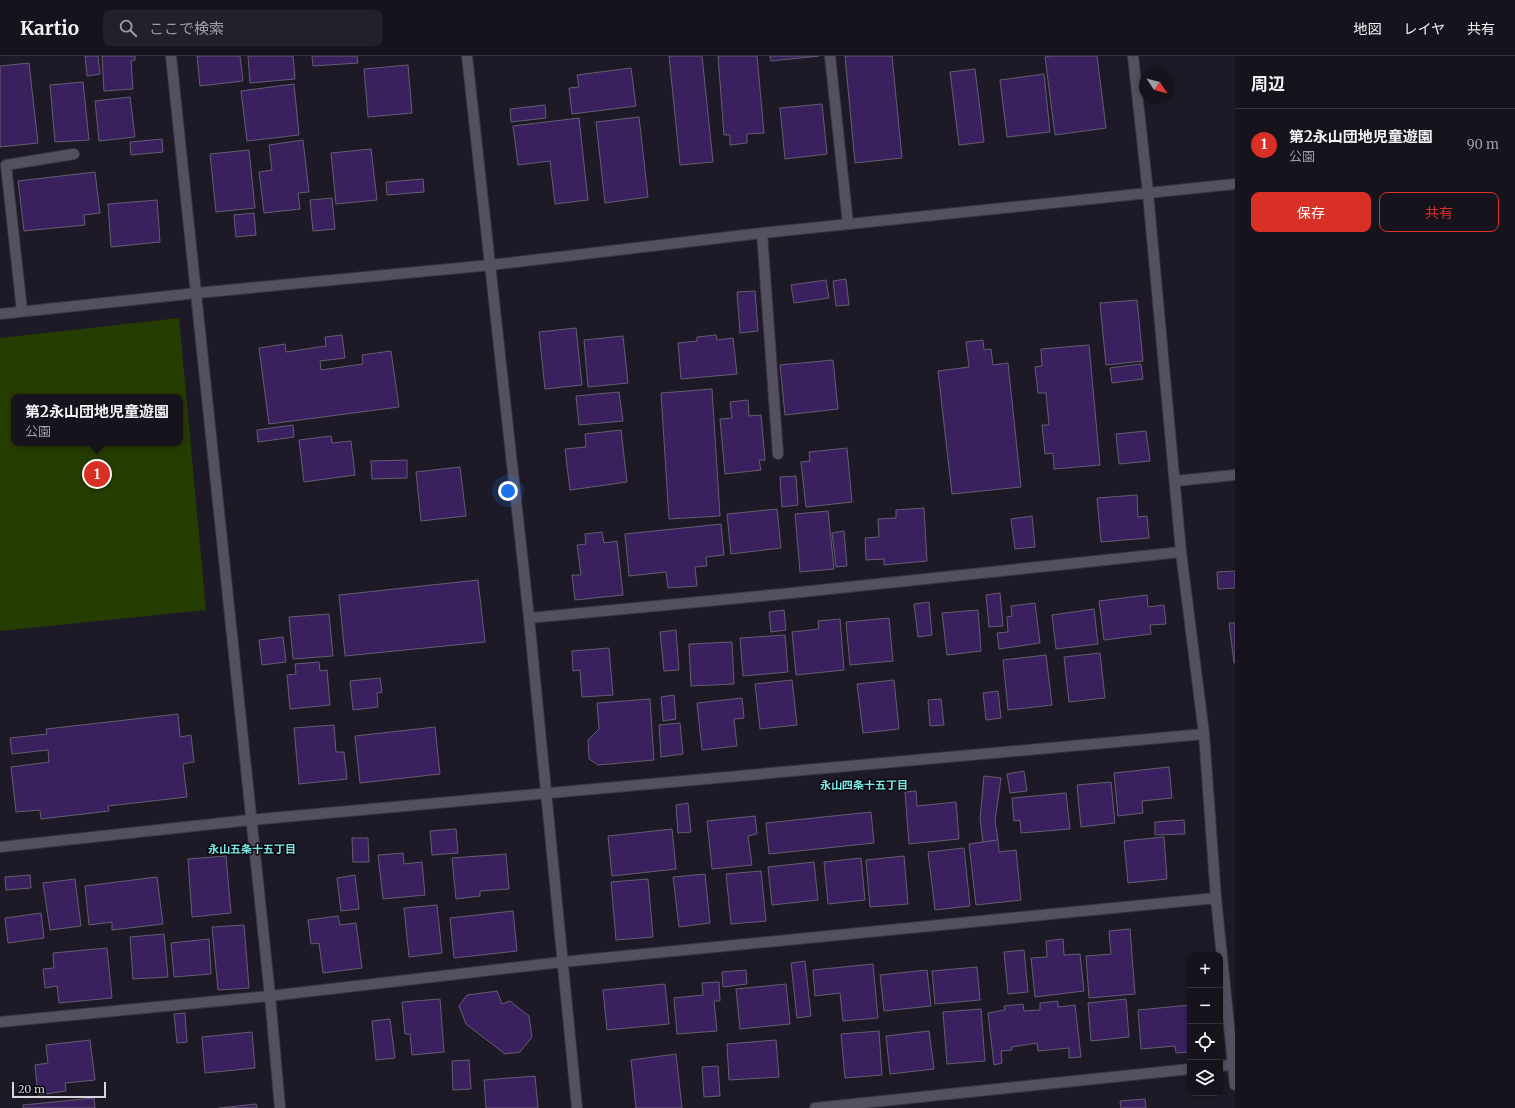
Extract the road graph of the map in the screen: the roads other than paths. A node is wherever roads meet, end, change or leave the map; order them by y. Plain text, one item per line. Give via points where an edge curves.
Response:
1 (171, 56) edge
2 (467, 56) edge
3 (830, 56) edge
4 (1133, 56) edge
5 (74, 154) dead end
6 (1235, 184) edge
7 (1148, 193) junction
8 (848, 224) junction
9 (762, 233) junction
10 (491, 264) junction
11 (197, 293) junction
12 (22, 311) junction
13 (0, 314) edge
14 (778, 454) dead end
15 (1235, 475) edge
16 (1175, 481) junction
17 (1181, 552) junction
18 (529, 618) junction
19 (1204, 734) junction
20 (546, 793) junction
21 (250, 820) junction
22 (0, 847) edge
23 (1216, 898) junction
24 (562, 962) junction
25 (270, 996) junction
26 (0, 1022) edge
27 (1232, 1065) junction
28 (1223, 1066) edge
29 (1187, 1069) edge
30 (1235, 1085) edge
31 (280, 1108) edge
32 (577, 1108) edge
33 (815, 1108) edge

1 - 11 street
2 - 10 street
3 - 8 street
4 - 7 street
5 - 12 street via 6,165
6 - 7 street
7 - 8 street
7 - 16 street
8 - 9 street
9 - 10 street
9 - 14 street
10 - 11 street
10 - 18 street
11 - 12 street
11 - 21 street
12 - 13 street
15 - 16 street
16 - 17 street
17 - 18 street
17 - 19 street
18 - 20 street
19 - 20 street
19 - 23 street
20 - 21 street
20 - 24 street
21 - 22 street
21 - 25 street
23 - 24 street
23 - 27 street
24 - 25 street
24 - 32 street
25 - 26 street
25 - 31 street
27 - 28 street
27 - 30 street
29 - 33 street

